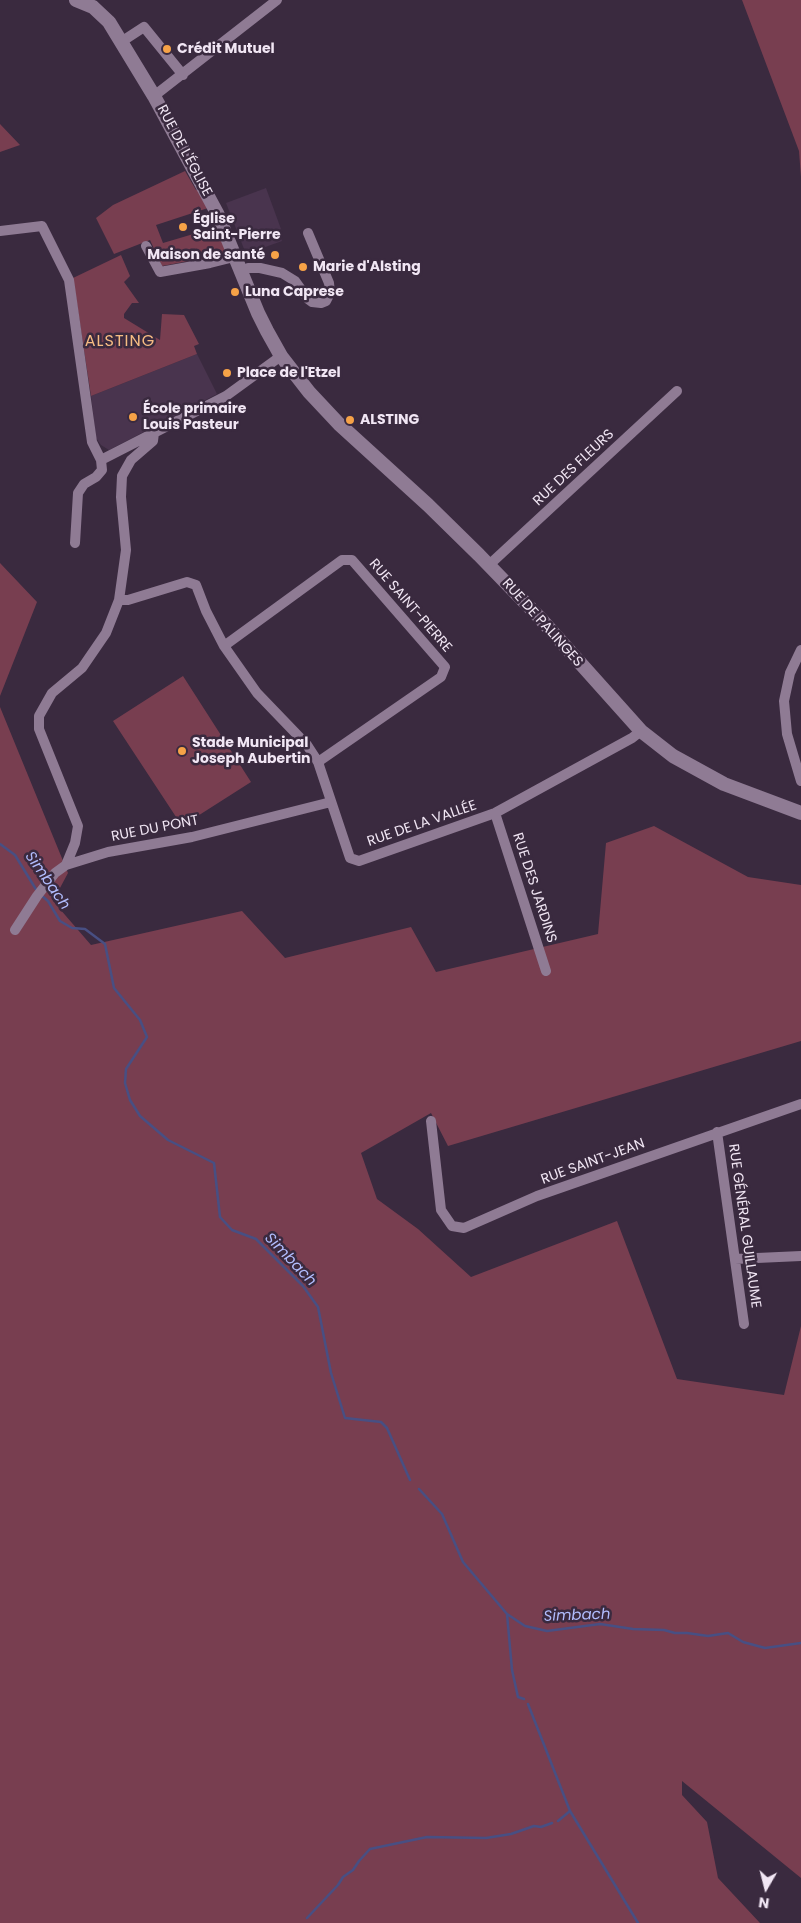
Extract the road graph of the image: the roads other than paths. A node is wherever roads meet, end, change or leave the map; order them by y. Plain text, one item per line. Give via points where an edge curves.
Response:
1 (76, 0) edge
2 (276, 0) edge
3 (121, 42) junction
4 (183, 75) junction
5 (154, 96) junction
6 (0, 231) edge
7 (308, 233) dead end
8 (146, 246) dead end
9 (234, 257) junction
10 (241, 272) junction
11 (282, 356) junction
12 (677, 391) dead end
13 (309, 392) joint
14 (154, 434) junction
15 (101, 460) junction
16 (75, 543) dead end
17 (489, 565) junction
18 (119, 600) junction
19 (224, 646) junction
20 (801, 650) edge
21 (641, 731) junction
22 (318, 762) junction
23 (801, 781) edge
24 (331, 802) junction
25 (495, 813) junction
26 (801, 813) edge
27 (66, 865) junction
28 (15, 930) dead end
29 (546, 971) dead end
30 (801, 1104) edge
31 (431, 1121) dead end
32 (717, 1132) junction
33 (801, 1256) edge
34 (735, 1258) junction
35 (744, 1324) dead end

1 - 3 main road, RUE DE L'ÉGLISE via 92,7 109,22
2 - 4 street
3 - 4 street via 144,27
3 - 5 main road, RUE DE L'ÉGLISE
4 - 5 street
5 - 9 main road, RUE DE L'ÉGLISE via 217,213
6 - 15 street via 42,226 66,272 92,442
7 - 10 street via 329,283 330,293 326,301 308,300 295,281 282,273 260,268
8 - 9 street via 160,272
9 - 10 main road, RUE DE L'ÉGLISE
10 - 11 main road, RUE DE L'ÉGLISE via 258,313
11 - 13 main road, RUE DE L'ÉGLISE
11 - 14 street via 226,396
12 - 17 street, RUE DES FLEURS
13 - 17 main road, RUE DE PALINGES
14 - 15 street
14 - 18 street via 153,441 131,460 122,476 126,550
15 - 16 street via 102,470 78,493
17 - 21 main road, RUE DE PALINGES
18 - 19 street, RUE DE LA VALLÉE via 188,582 196,585
18 - 27 street via 106,633 92,654 82,668 52,693 39,716 39,729 78,826 76,843
19 - 22 street, RUE DE LA VALLÉE via 257,693 307,745
19 - 22 street, RUE SAINT-PIERRE via 342,560 352,560 445,667 441,677
20 - 23 street via 790,672 784,700 787,734
21 - 25 street, RUE DE LA VALLÉE
21 - 26 main road, RUE DE PALINGES via 673,756 724,784
22 - 24 street, RUE DE LA VALLÉE
24 - 25 street, RUE DE LA VALLÉE via 350,858 360,860
24 - 27 street, RUE DU PONT via 192,836 108,852
25 - 29 street, RUE DES JARDINS
27 - 28 street, RUE DU PONT via 39,893
30 - 32 street, RUE SAINT-JEAN
31 - 32 street, RUE SAINT-JEAN via 440,1210 452,1226 464,1228 538,1196
32 - 34 street, RUE GÉNÉRAL GUILLAUME
33 - 34 street
34 - 35 street, RUE GÉNÉRAL GUILLAUME

